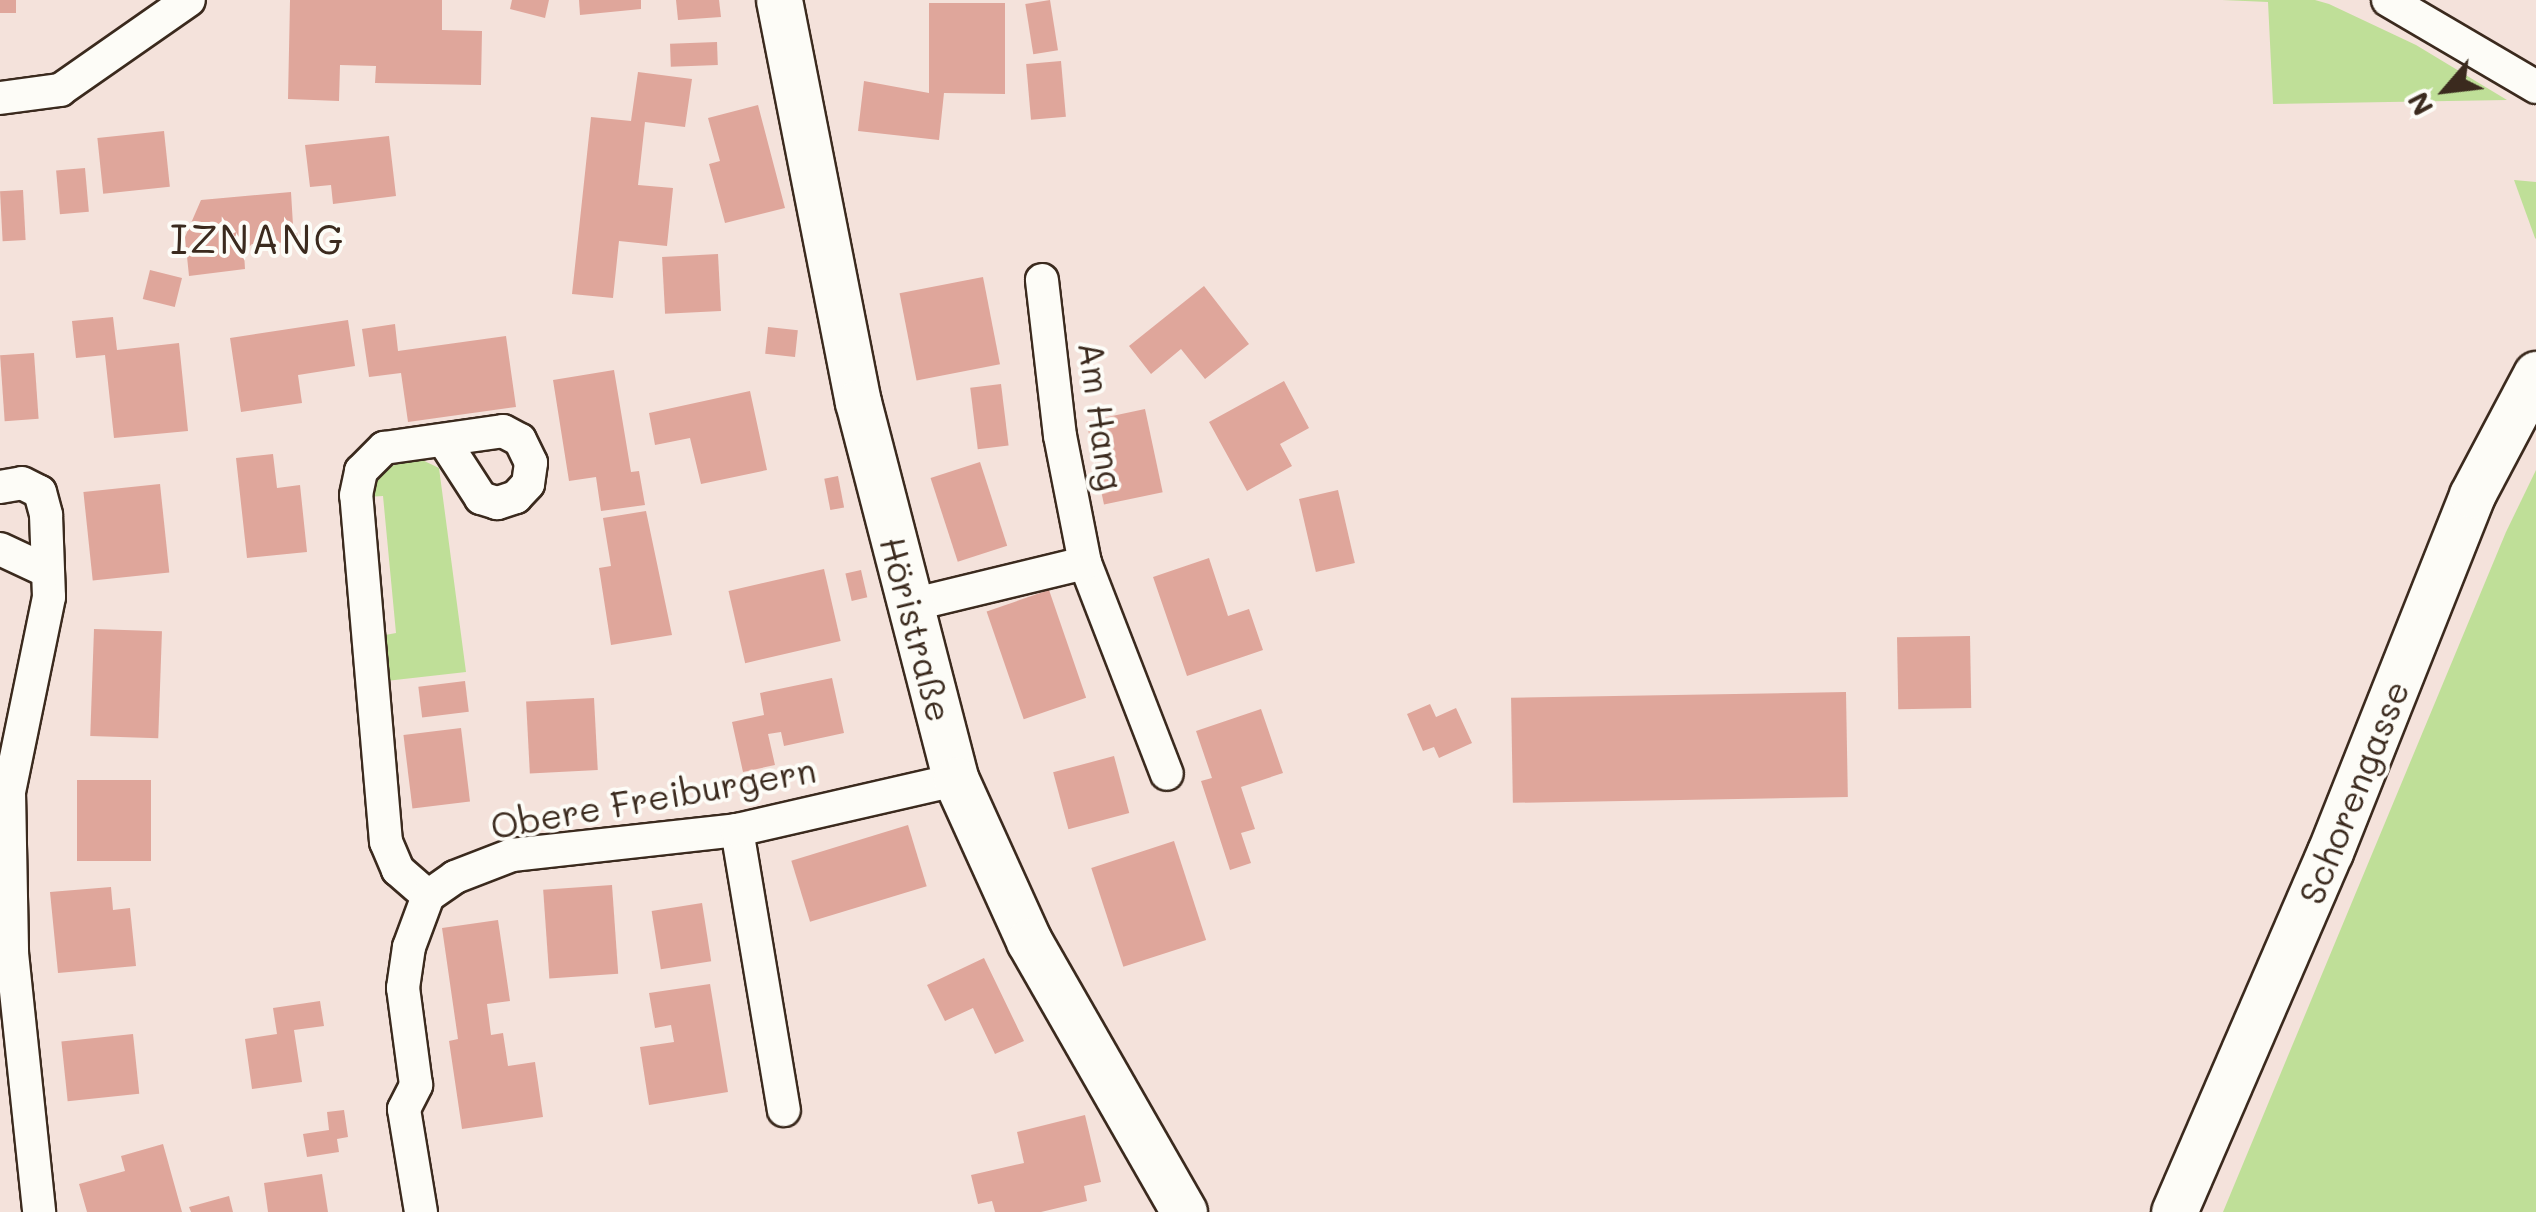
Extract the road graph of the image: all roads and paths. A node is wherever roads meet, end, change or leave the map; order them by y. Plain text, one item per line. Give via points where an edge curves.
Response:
1 (190, 0) edge
2 (779, 0) edge
3 (2388, 0) edge
4 (2536, 88) edge
5 (0, 98) edge
6 (1042, 280) dead end
7 (2536, 374) edge
8 (446, 444) dead end
9 (0, 487) edge
10 (0, 549) edge
11 (1084, 563) junction
12 (47, 570) junction
13 (910, 604) junction
14 (1167, 774) dead end
15 (956, 780) junction
16 (4, 792) edge
17 (737, 830) junction
18 (428, 896) junction
19 (784, 1110) dead end
20 (39, 1212) edge
21 (421, 1212) edge
22 (1184, 1212) edge
23 (2174, 1212) edge

1 - 5 street via 60,90
2 - 13 main road, Höristraße via 858,402
3 - 4 street
6 - 11 street, Am Hang via 1060,436
7 - 23 main road, Schorengasse via 2472,495 2330,852
8 - 18 street via 384,448 361,471 356,494 386,842 398,870
9 - 12 street via 22,483 40,492
10 - 12 street
11 - 13 street
11 - 14 street, Am Hang
12 - 16 street via 49,597
13 - 15 main road, Höristraße
15 - 17 street, Obere Freiburgern
15 - 22 main road, Höristraße via 1028,942
16 - 20 street via 12,952
17 - 18 street, Obere Freiburgern via 512,855 455,876
17 - 19 street
18 - 21 street via 403,988 416,1085 404,1109

